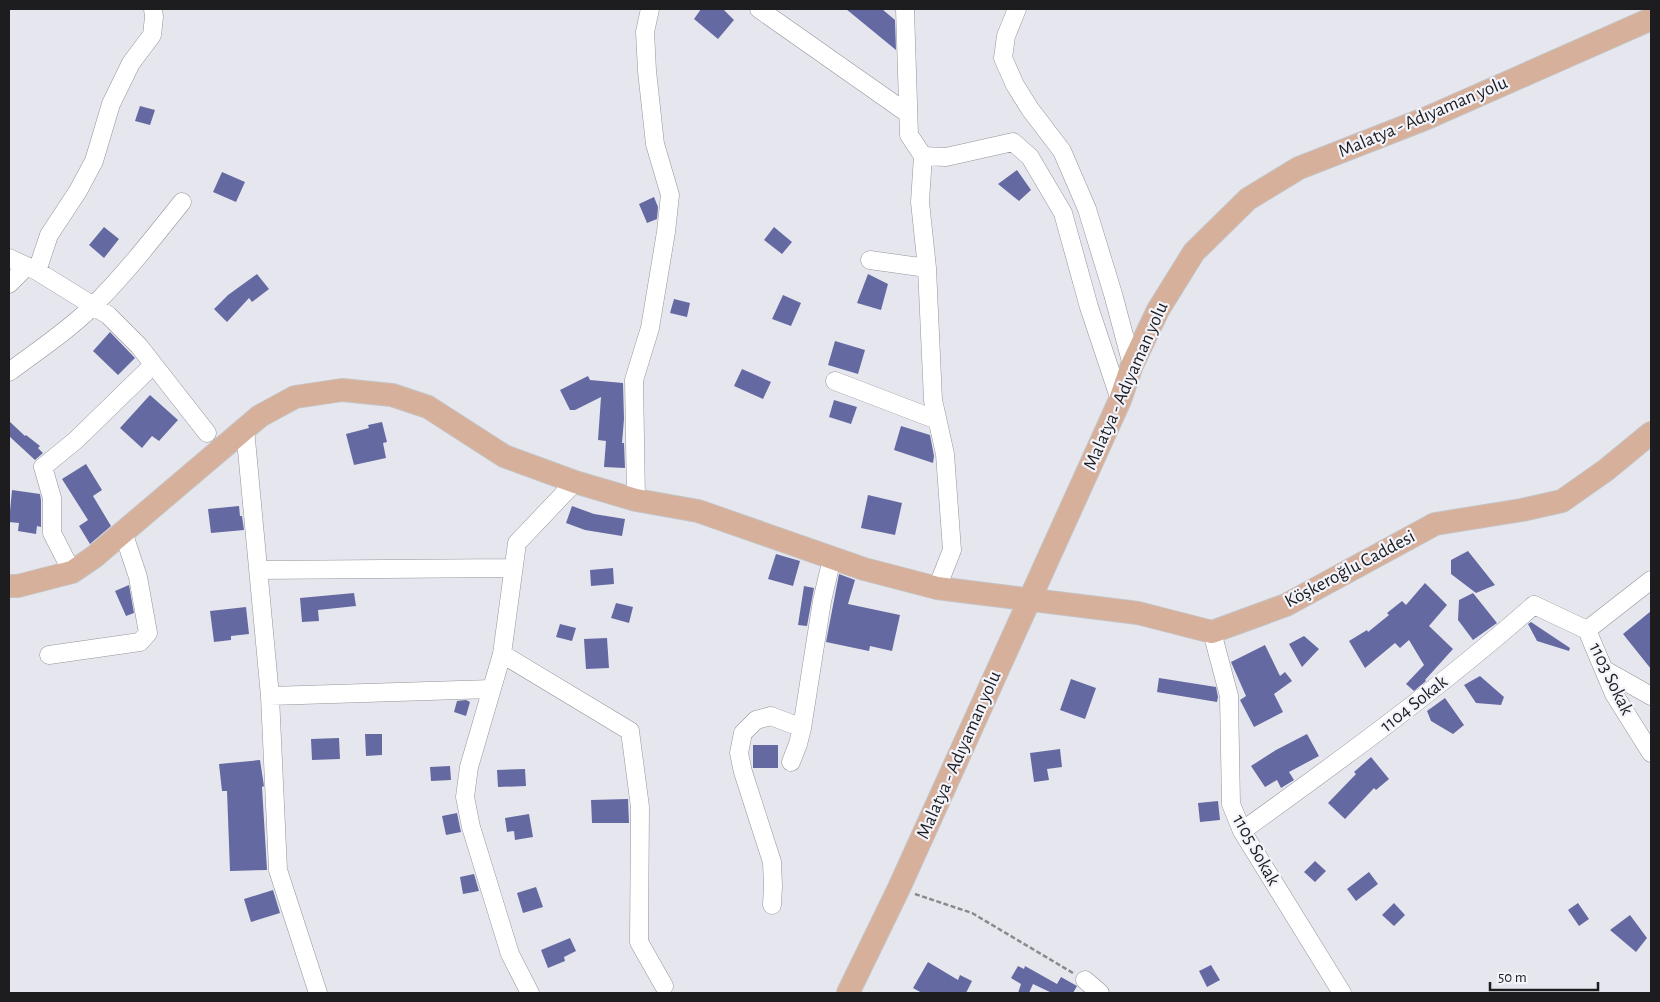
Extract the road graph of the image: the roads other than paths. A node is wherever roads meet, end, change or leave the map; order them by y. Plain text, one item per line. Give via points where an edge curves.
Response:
1 (153, 9) edge
2 (650, 9) edge
3 (759, 9) edge
4 (905, 9) edge
5 (1017, 9) edge
6 (1651, 19) edge
7 (907, 113) junction
8 (923, 156) junction
9 (182, 202) dead end
10 (9, 258) edge
11 (870, 260) dead end
12 (927, 268) junction
13 (32, 269) junction
14 (9, 284) edge
15 (93, 306) junction
16 (154, 365) junction
17 (1132, 365) junction
18 (9, 372) edge
19 (835, 381) dead end
20 (1120, 400) junction
21 (937, 420) junction
22 (245, 429) junction
23 (206, 433) dead end
24 (1651, 433) edge
25 (1651, 448) edge
26 (1606, 470) junction
27 (575, 482) junction
28 (636, 500) junction
29 (122, 532) junction
30 (832, 558) junction
31 (513, 568) junction
32 (258, 570) junction
33 (72, 572) junction
34 (1651, 580) edge
35 (9, 586) edge
36 (937, 588) junction
37 (1029, 600) junction
38 (1587, 630) junction
39 (1212, 632) junction
40 (502, 654) junction
41 (49, 655) dead end
42 (1605, 670) junction
43 (492, 689) junction
44 (270, 696) junction
45 (1651, 696) edge
46 (802, 728) junction
47 (1651, 753) edge
48 (790, 762) dead end
49 (1242, 831) junction
50 (772, 905) dead end
51 (1085, 980) road end
52 (664, 986) dead end
53 (318, 993) edge
54 (530, 993) edge
55 (848, 993) edge
56 (1100, 993) edge
57 (1342, 993) edge

1 - 13 street via 152,35 132,63 111,104 94,161
2 - 28 street via 645,32 647,71 655,144 670,195 650,328 634,380
3 - 7 street
4 - 7 street
5 - 17 street via 1006,36 1003,58 1015,85 1066,159 1087,209
6 - 17 main road, Malatya - Adıyaman yolu via 1427,118 1299,168 1248,199 1194,252 1158,310
7 - 8 street via 908,135
8 - 12 street via 920,202
8 - 20 street via 946,158 1012,142 1030,156 1063,213 1089,307
9 - 15 street
10 - 13 street
11 - 12 street
12 - 21 street via 933,400
13 - 14 street
13 - 15 street
15 - 16 street via 108,315
15 - 18 street
16 - 23 street
16 - 33 street via 76,440 42,467 52,498 52,533
17 - 20 main road, Malatya - Adıyaman yolu
19 - 21 street
20 - 37 main road, Malatya - Adıyaman yolu
21 - 36 street via 945,454 952,550
22 - 27 main road via 260,416 295,397 342,390 392,395 428,407 504,456
22 - 29 main road
22 - 32 street
24 - 26 main road, Köşkeroğlu Caddesi
25 - 26 street
26 - 39 main road, Köşkeroğlu Caddesi via 1562,501 1435,524 1286,605
27 - 28 main road
27 - 31 street via 517,543
28 - 30 main road via 698,511
29 - 33 main road
29 - 41 street via 138,577 148,633 140,642
30 - 36 main road
30 - 46 street
31 - 32 street
31 - 40 street
32 - 44 street
33 - 35 main road
34 - 38 street
36 - 37 main road
37 - 39 main road via 1138,613
37 - 55 main road, Malatya - Adıyaman yolu via 900,888
38 - 42 street, 1103 Sokak
38 - 49 street, 1104 Sokak via 1534,605 1386,726
39 - 49 street, 1105 Sokak via 1230,696 1231,804
40 - 43 street
40 - 52 street via 630,731 640,806 639,942
42 - 45 street
42 - 47 street, 1103 Sokak via 1614,694
43 - 44 street
43 - 54 street via 465,797 510,954
44 - 53 street via 278,870
46 - 48 street
46 - 50 street via 771,716 756,720 743,733 739,753 772,862
49 - 57 street, 1105 Sokak
51 - 56 street

